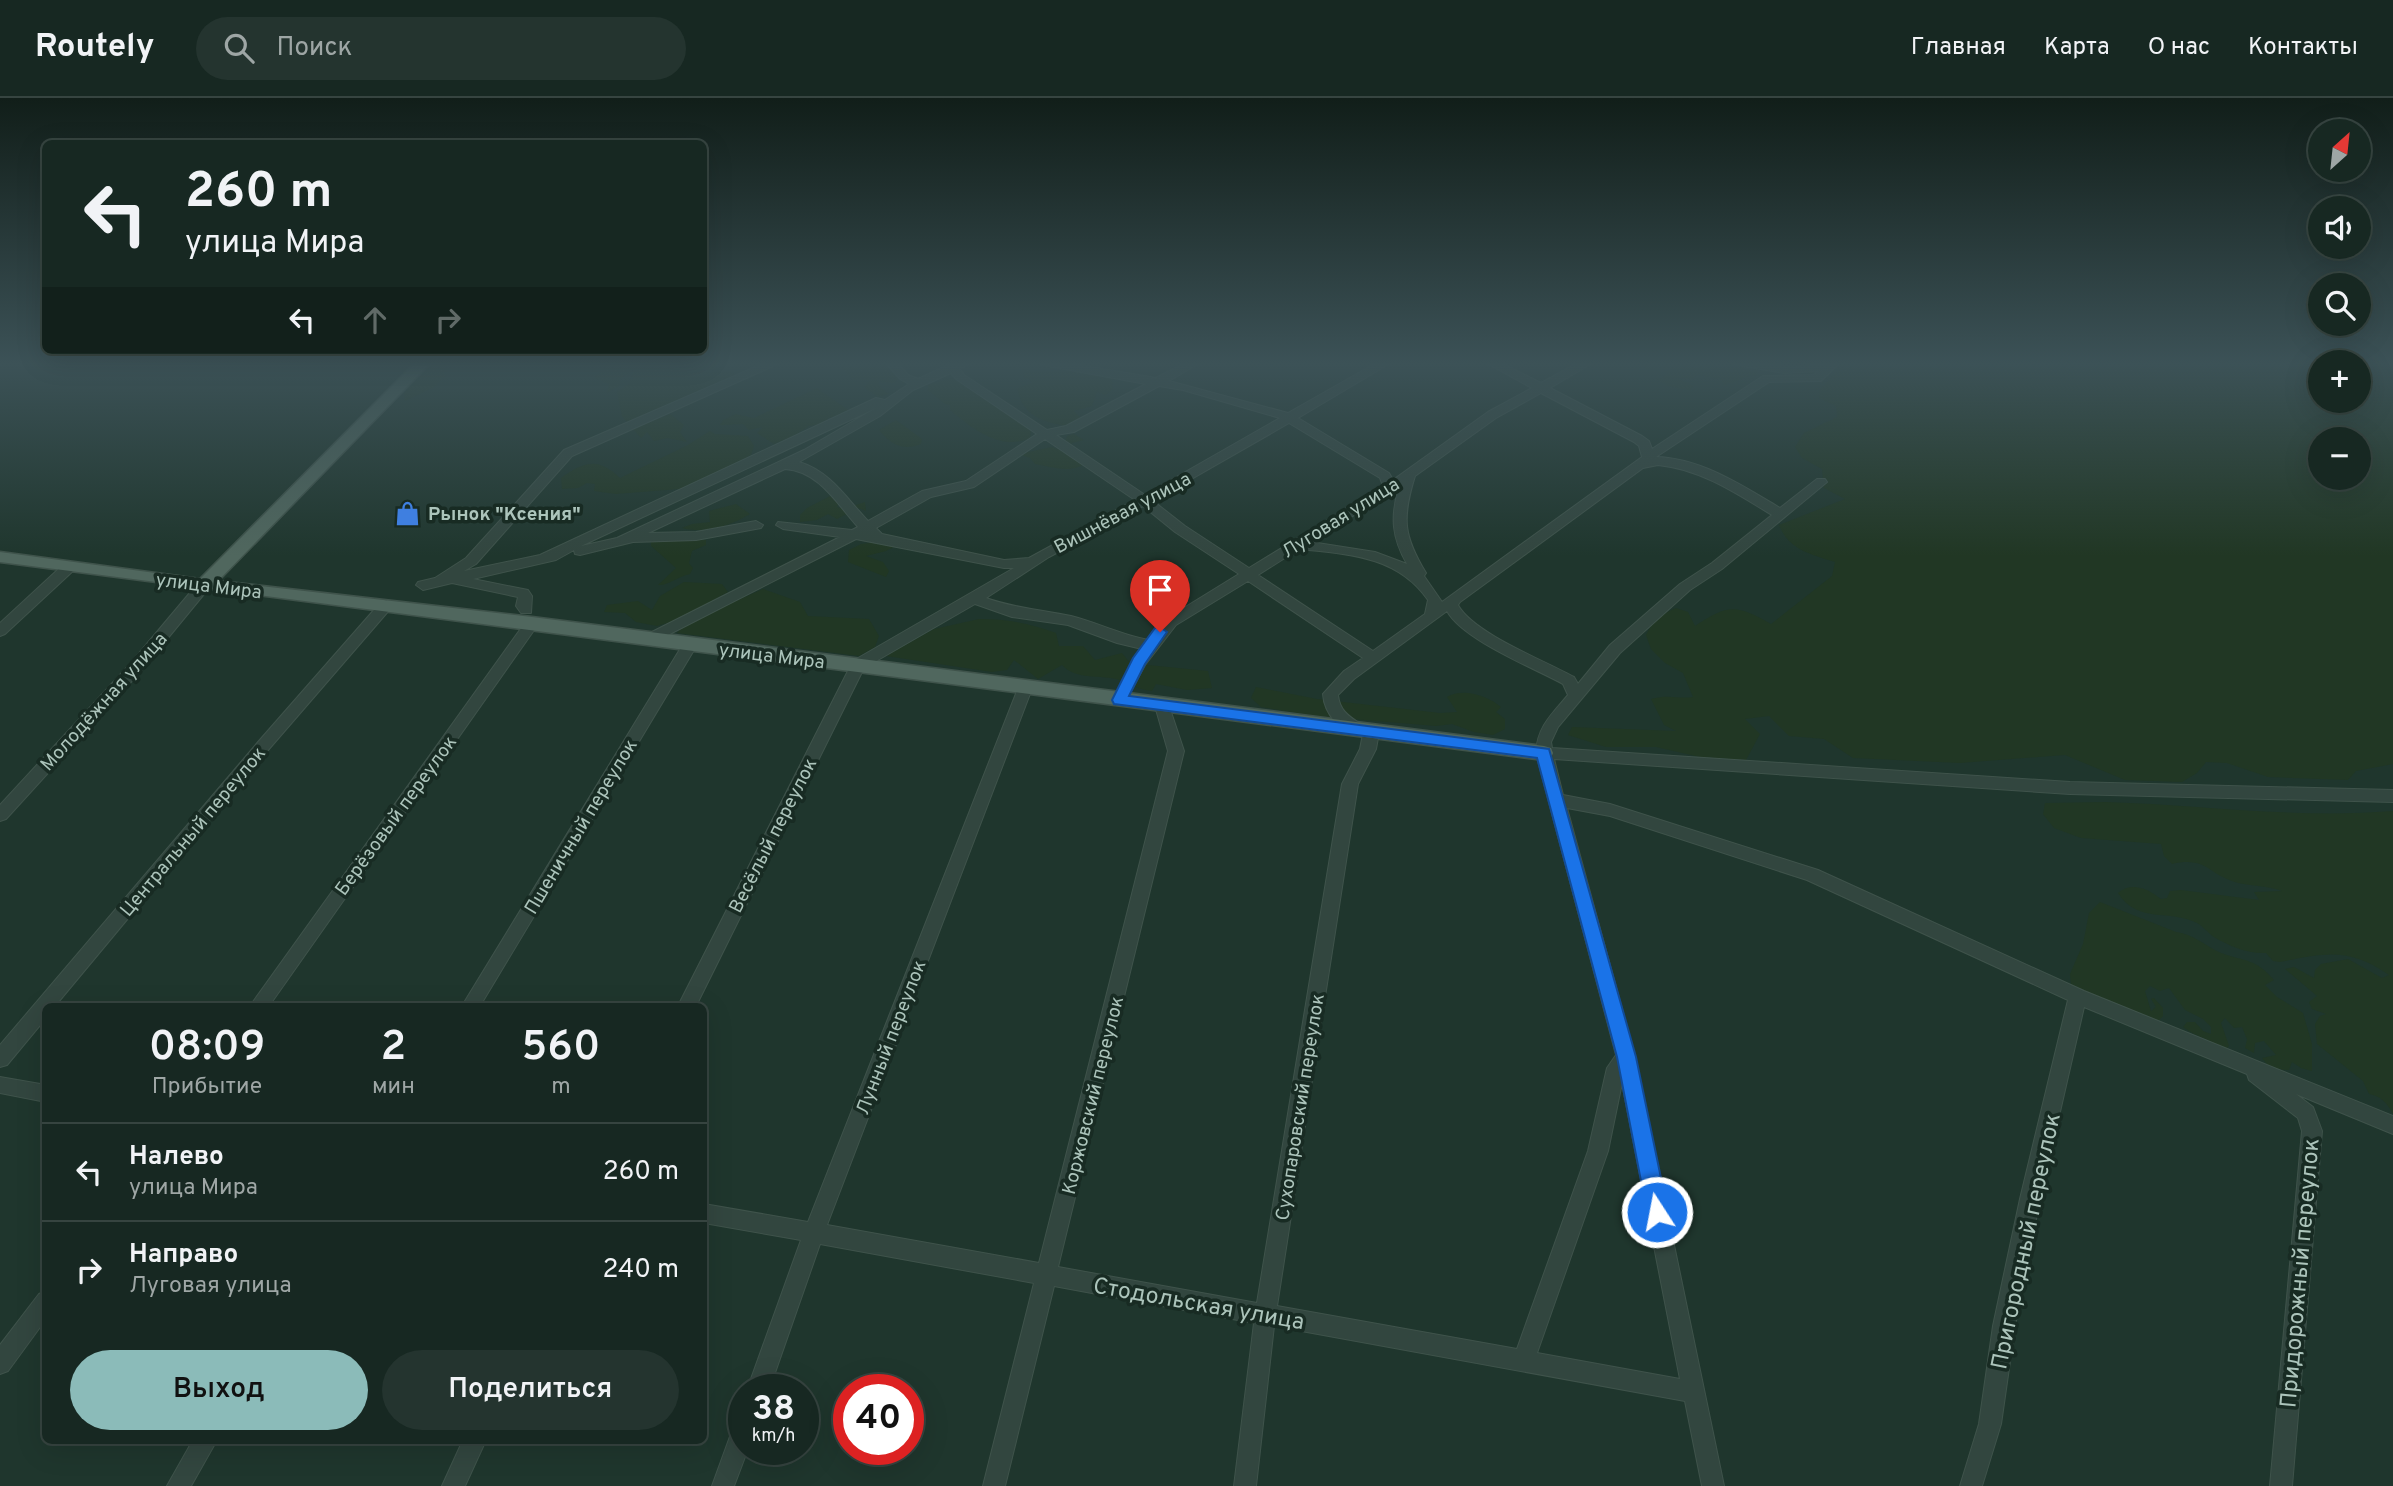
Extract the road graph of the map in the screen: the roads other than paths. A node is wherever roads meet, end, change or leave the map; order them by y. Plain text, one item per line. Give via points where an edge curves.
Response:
1 (360, 427) edge
2 (628, 427) edge
3 (825, 427) edge
4 (853, 427) edge
5 (1033, 427) edge
6 (1074, 427) edge
7 (1274, 427) edge
8 (1304, 427) edge
9 (1475, 427) edge
10 (1615, 427) edge
11 (1695, 427) edge
12 (1045, 435) junction
13 (1643, 462) junction
14 (779, 467) junction
15 (1409, 474) junction
16 (1821, 482) dead end
17 (1385, 491) junction
18 (1144, 500) junction
19 (1782, 515) junction
20 (1397, 521) junction
21 (756, 525) dead end
22 (783, 525) dead end
23 (861, 531) junction
24 (621, 541) junction
25 (1297, 545) junction
26 (1044, 554) junction
27 (0, 557) edge
28 (543, 559) junction
29 (1399, 564) junction
30 (69, 567) junction
31 (1246, 574) junction
32 (1422, 579) junction
33 (446, 580) junction
34 (204, 585) junction
35 (424, 586) dead end
36 (1457, 595) junction
37 (974, 599) junction
38 (386, 606) junction
39 (1431, 616) junction
40 (529, 617) junction
41 (0, 631) edge
42 (649, 639) junction
43 (690, 645) junction
44 (1150, 645) junction
45 (1372, 657) junction
46 (858, 665) junction
47 (1026, 686) junction
48 (1576, 695) junction
49 (1119, 700) junction
50 (1162, 706) junction
51 (1365, 731) junction
52 (1544, 753) junction
53 (2393, 796) edge
54 (1556, 800) junction
55 (2, 812) edge
56 (2078, 996) junction
57 (47, 1003) edge
58 (261, 1003) edge
59 (473, 1003) edge
60 (689, 1003) edge
61 (42, 1009) edge
62 (2231, 1056) junction
63 (1626, 1057) junction
64 (0, 1059) edge
65 (0, 1085) edge
66 (42, 1093) edge
67 (2393, 1125) edge
68 (707, 1214) edge
69 (814, 1233) junction
70 (1048, 1275) junction
71 (42, 1306) edge
72 (1265, 1315) junction
73 (1523, 1362) junction
74 (0, 1363) edge
75 (764, 1374) edge
76 (1694, 1392) junction
77 (204, 1444) edge
78 (473, 1444) edge
79 (731, 1465) edge
80 (1715, 1484) edge
81 (178, 1486) edge
82 (453, 1486) edge
83 (723, 1486) edge
84 (994, 1486) edge
85 (1245, 1486) edge
86 (1971, 1486) edge
87 (2281, 1486) edge

1 - 34 main road
2 - 33 street via 568,453 471,561
3 - 28 street
4 - 14 street
5 - 12 street
6 - 12 street
7 - 18 street, Вишнёвая улица
8 - 17 street via 1385,476 1389,486
9 - 15 street, Луговая улица
10 - 13 street via 1645,444
11 - 13 street
12 - 18 street
12 - 23 street via 970,484 927,494
13 - 19 street via 1685,466
13 - 36 street
14 - 23 street via 802,465 809,470 833,490
14 - 24 street
15 - 17 street, Луговая улица
15 - 20 street
16 - 19 street
17 - 25 street, Луговая улица
18 - 26 street, Вишнёвая улица
18 - 31 street
19 - 48 street via 1644,622
20 - 29 street via 1392,552
20 - 32 street
21 - 24 street via 696,536
22 - 23 street
23 - 26 street via 1004,564
23 - 42 street
24 - 28 street
25 - 29 street
25 - 31 street, Луговая улица
26 - 37 street, Вишнёвая улица
27 - 30 main road, улица Мира
28 - 33 street
29 - 32 street
30 - 34 main road, улица Мира
30 - 41 street
31 - 44 street, Луговая улица via 1171,622
31 - 45 street
32 - 39 street via 1435,600
33 - 35 street
33 - 40 street via 523,593
34 - 38 main road, улица Мира
34 - 55 street, Молодёжная улица via 135,668
36 - 39 street
36 - 48 street via 1451,605 1455,616 1569,681
37 - 44 street
37 - 46 street, Вишнёвая улица
38 - 40 main road, улица Мира
38 - 57 street, Центральный переулок
39 - 45 street
40 - 42 main road, улица Мира
40 - 58 street, Берёзовый переулок
42 - 43 main road, улица Мира
43 - 46 main road, улица Мира
43 - 59 street, Пшеничный переулок
44 - 49 street, Луговая улица
45 - 51 street via 1330,694 1335,714
46 - 47 main road, улица Мира
46 - 60 street, Весёлый переулок
47 - 49 main road, улица Мира
47 - 69 street, Лунный переулок
48 - 52 street via 1552,724 1543,741
49 - 50 main road, улица Мира
50 - 51 main road, улица Мира
50 - 70 street, Коржовский переулок via 1176,751
51 - 52 main road, улица Мира
51 - 72 street, Сухопаровский переулок via 1368,749 1350,785
52 - 53 street via 2070,789
52 - 54 street
54 - 56 street via 1610,810 1812,875
54 - 63 street
56 - 62 street
56 - 86 street, Пригородный переулок via 2004,1326 1990,1424
61 - 64 street, Центральный переулок
62 - 67 street
62 - 87 street, Придорожный переулок via 2289,1098 2305,1113 2312,1131
63 - 73 street via 1616,1068 1598,1151
63 - 76 street
65 - 66 street
68 - 69 street, Стодольская улица
69 - 70 street, Стодольская улица
69 - 75 street, Лунный переулок
70 - 72 street, Стодольская улица
70 - 84 street, Коржовский переулок
71 - 74 street
72 - 73 street, Стодольская улица
72 - 85 street, Сухопаровский переулок
73 - 76 street, Стодольская улица
76 - 80 street
77 - 81 street
78 - 82 street
79 - 83 street

